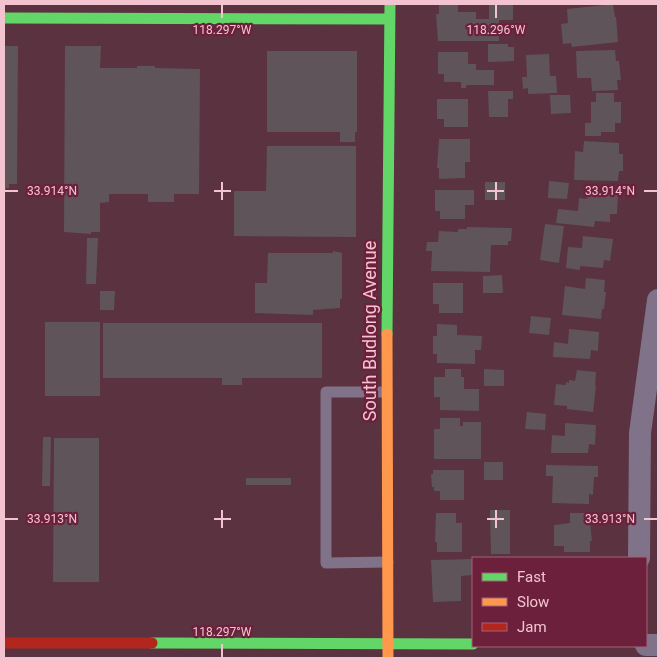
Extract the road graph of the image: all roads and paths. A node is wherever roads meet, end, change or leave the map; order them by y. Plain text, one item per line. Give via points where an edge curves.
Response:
1 (49, 4) edge
2 (390, 4) edge
3 (4, 18) edge
4 (49, 18) junction
5 (390, 19) junction
6 (658, 300) edge
7 (387, 392) junction
8 (639, 557) edge
9 (388, 562) junction
10 (4, 643) edge
11 (156, 643) junction
12 (388, 644) junction
13 (472, 644) edge
14 (155, 658) edge
15 (388, 658) edge

1 - 4 lane
2 - 5 street, South Budlong Avenue
3 - 4 street
4 - 5 street
5 - 7 street, South Budlong Avenue
6 - 8 street via 640,433
7 - 9 street, South Budlong Avenue
7 - 9 lane via 326,392 326,563
9 - 12 street, South Budlong Avenue
10 - 11 street
11 - 12 street
11 - 14 lane
12 - 13 street
12 - 15 street, South Budlong Avenue

